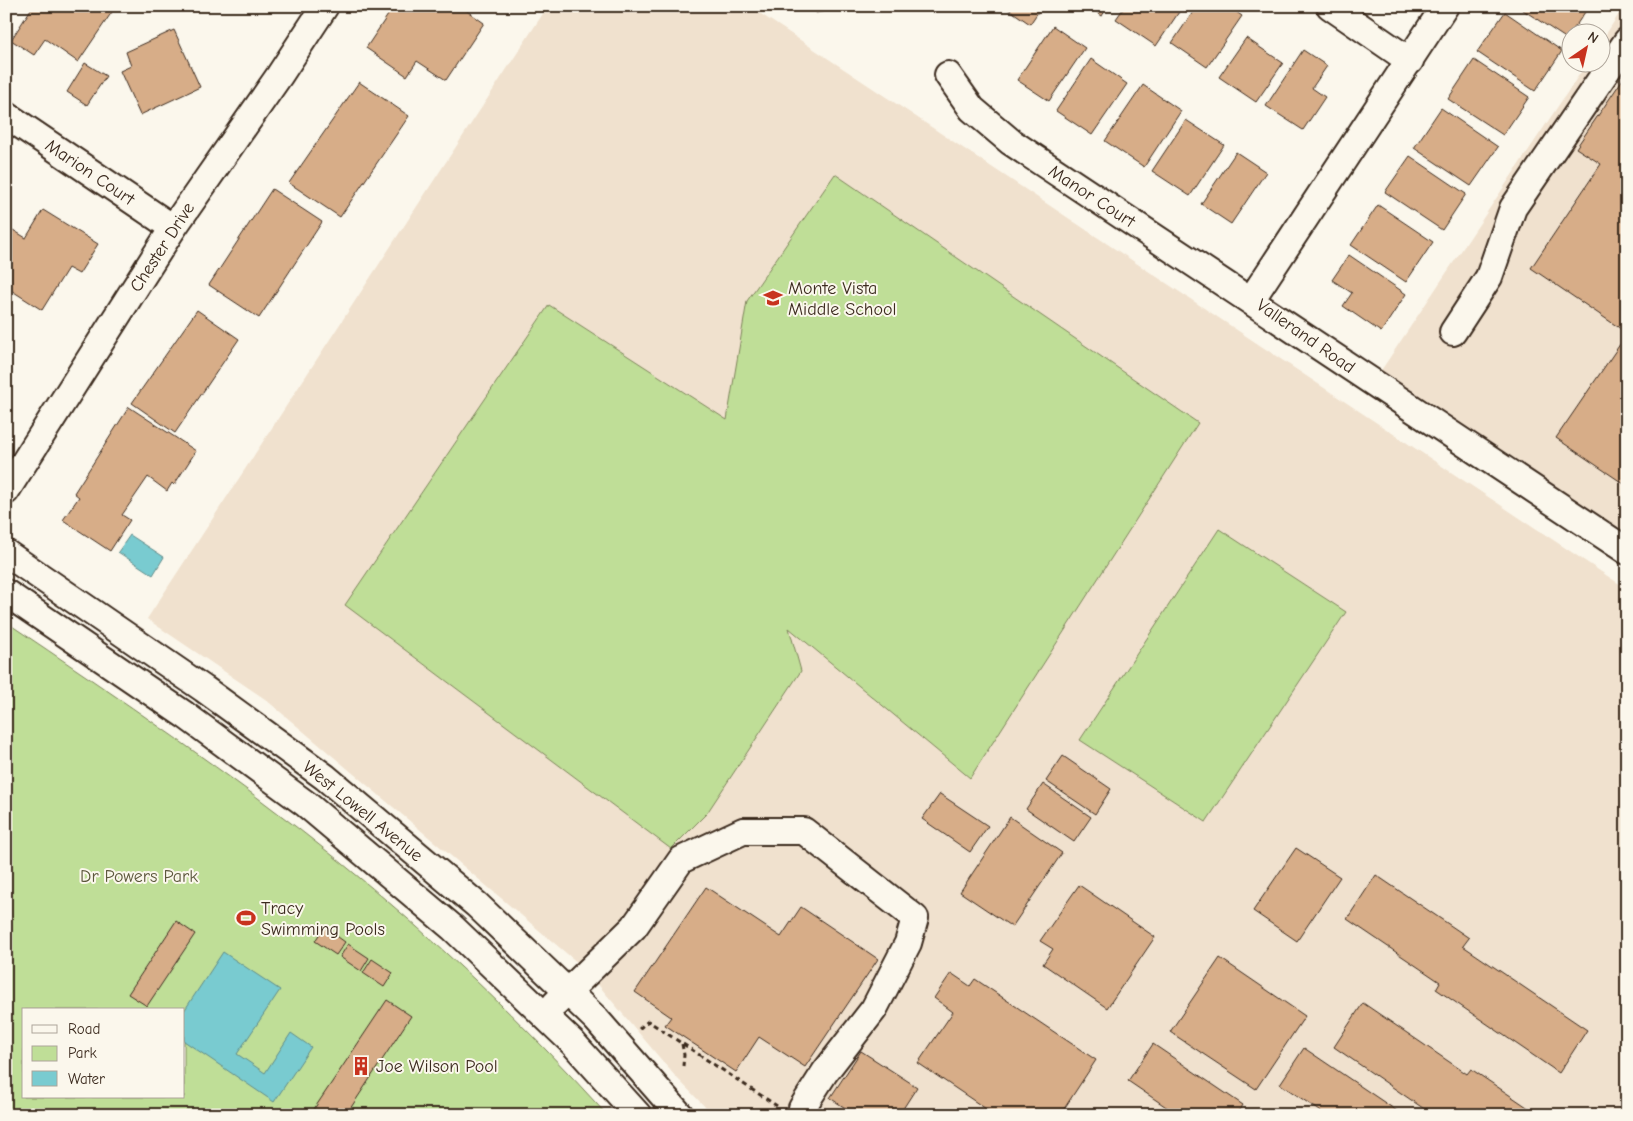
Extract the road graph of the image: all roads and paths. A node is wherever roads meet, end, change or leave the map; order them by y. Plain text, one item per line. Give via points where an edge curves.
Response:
1 (324, 6) edge
2 (1330, 6) edge
3 (1445, 6) edge
4 (1627, 41) edge
5 (1410, 61) junction
6 (948, 75) dead end
7 (6, 115) edge
8 (173, 228) junction
9 (1251, 300) junction
10 (1452, 332) dead end
11 (6, 491) edge
12 (1627, 551) edge
13 (6, 554) edge
14 (6, 593) edge
15 (568, 992) junction
16 (544, 1015) junction
17 (682, 1043) junction
18 (619, 1045) junction
19 (683, 1066) dead end
20 (780, 1107) dead end
21 (638, 1115) edge
22 (680, 1115) edge
23 (805, 1115) edge

1 - 8 street, Chester Drive
2 - 5 street
3 - 5 street, Vallerand Road
4 - 10 street via 1513,208 1489,277
5 - 9 street, Vallerand Road
6 - 9 street, Manor Court via 972,110 1011,142
7 - 8 street, Marion Court
8 - 11 street, Chester Drive
9 - 12 street, Vallerand Road
13 - 15 street, West Lowell Avenue via 204,689 325,777 477,905
14 - 16 street, West Lowell Avenue via 306,804 454,928
15 - 16 street
15 - 18 street, West Lowell Avenue
15 - 23 street via 634,927 681,860 743,831 804,831 915,918 908,942 874,1009 825,1072 802,1108
16 - 21 street, West Lowell Avenue
17 - 18 path via 648,1021
17 - 19 path
17 - 20 path
18 - 22 street, West Lowell Avenue

